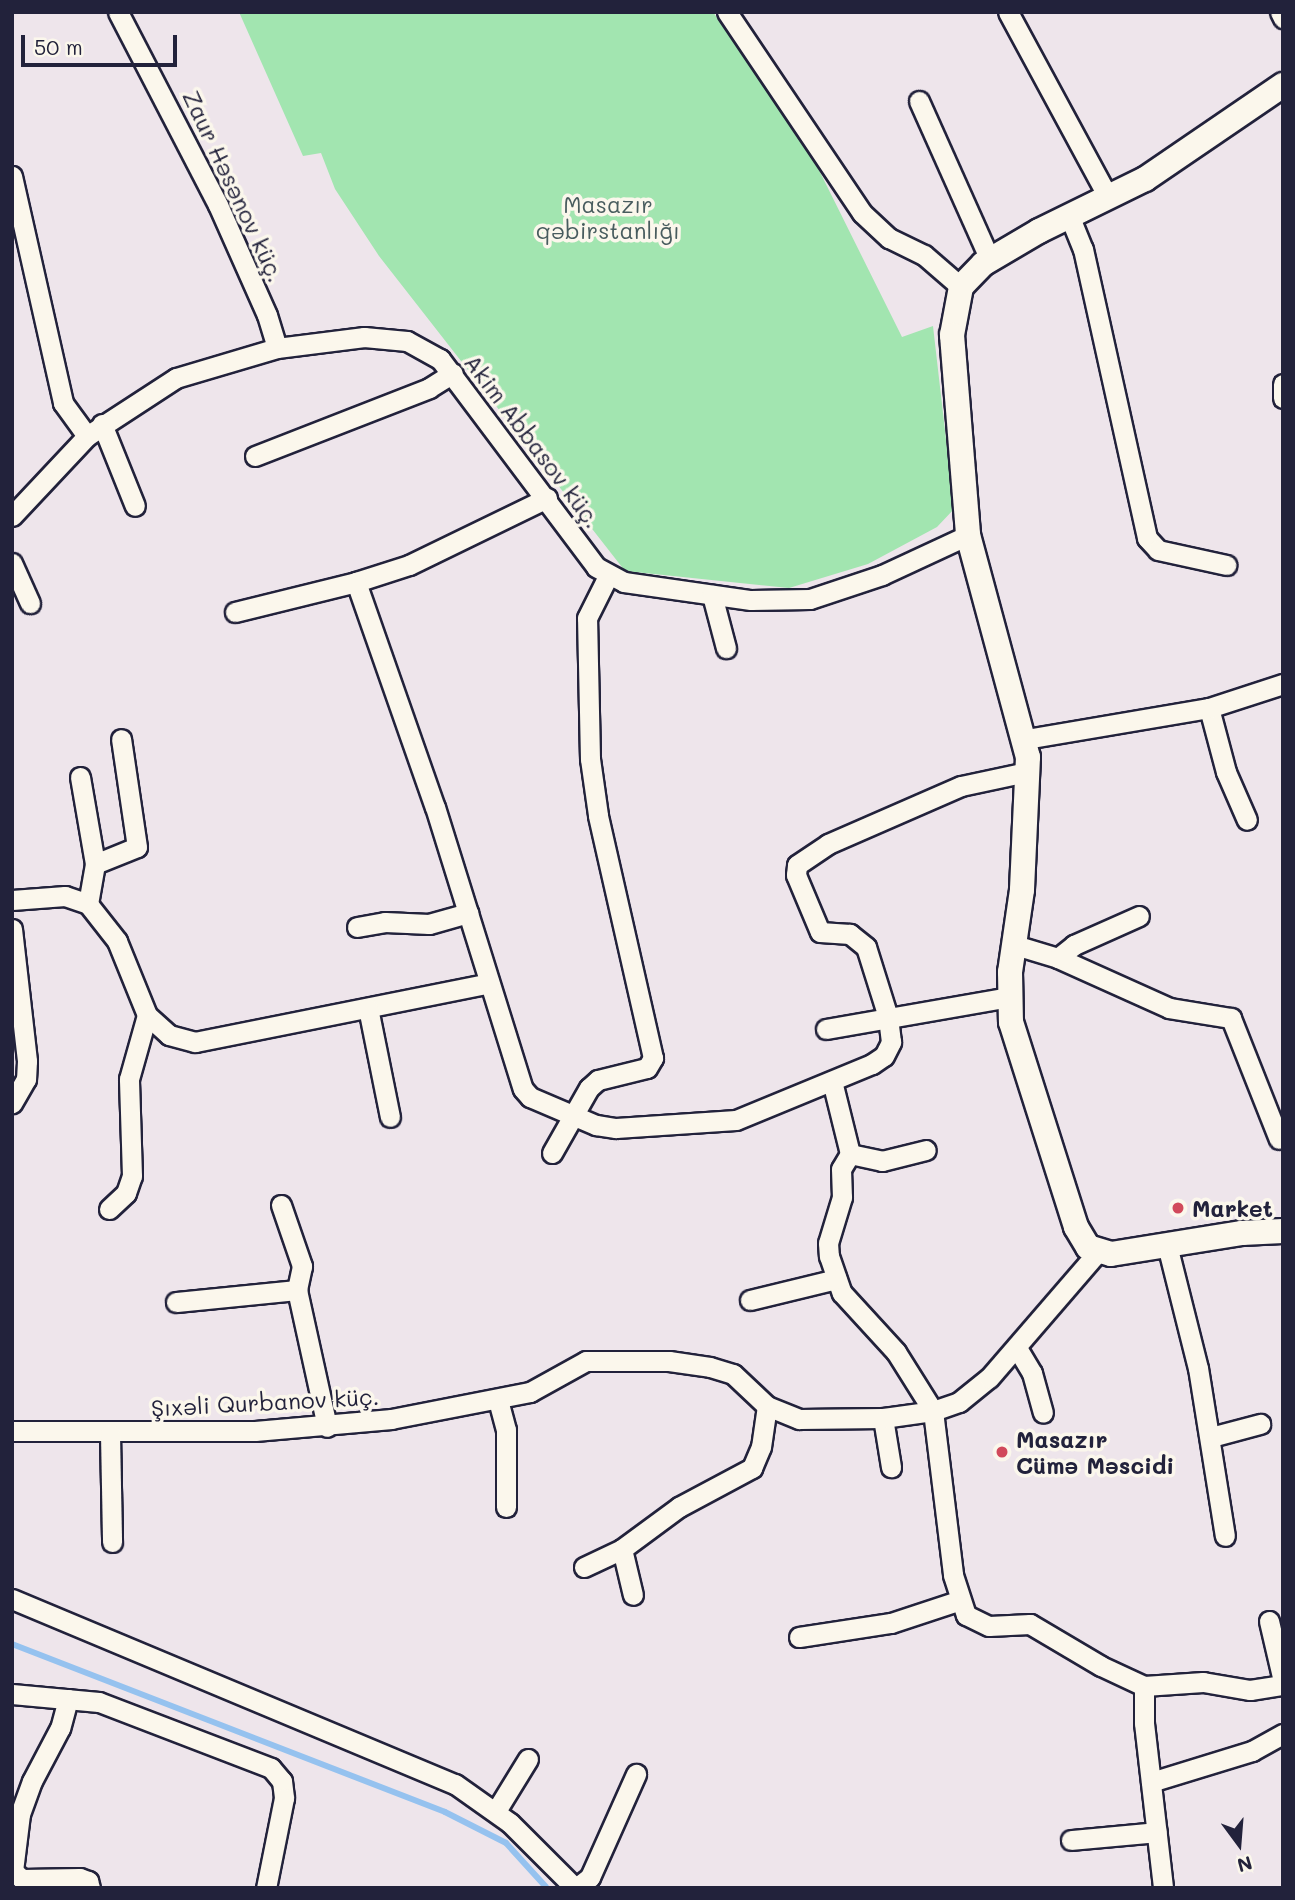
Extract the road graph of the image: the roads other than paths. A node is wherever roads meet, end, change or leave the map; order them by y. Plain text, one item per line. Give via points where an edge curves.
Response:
1 (118, 12) edge
2 (727, 12) edge
3 (1009, 12) edge
4 (1280, 12) edge
5 (1283, 18) edge
6 (1283, 85) edge
7 (919, 102) dead end
8 (12, 176) edge
9 (1108, 197) junction
10 (1069, 215) junction
11 (990, 260) junction
12 (961, 287) junction
13 (277, 348) junction
14 (453, 373) junction
15 (1283, 384) edge
16 (1283, 398) edge
17 (95, 430) junction
18 (255, 456) dead end
19 (547, 498) junction
20 (135, 506) dead end
21 (12, 516) edge
22 (968, 535) junction
23 (12, 563) edge
24 (1226, 565) dead end
25 (608, 576) junction
26 (356, 582) junction
27 (712, 595) junction
28 (30, 603) dead end
29 (235, 612) dead end
30 (726, 648) dead end
31 (1283, 684) edge
32 (1209, 708) junction
33 (1026, 738) junction
34 (121, 739) dead end
35 (1027, 772) junction
36 (80, 777) dead end
37 (1247, 820) dead end
38 (95, 864) junction
39 (12, 900) edge
40 (88, 904) junction
41 (468, 913) junction
42 (1139, 916) dead end
43 (357, 928) dead end
44 (12, 929) edge
45 (1015, 946) junction
46 (1058, 958) junction
47 (489, 983) junction
48 (1009, 997) junction
49 (368, 1008) junction
50 (147, 1015) junction
51 (888, 1017) junction
52 (826, 1029) dead end
53 (832, 1081) junction
54 (12, 1103) edge
55 (390, 1117) dead end
56 (573, 1117) junction
57 (1279, 1139) dead end
58 (926, 1150) dead end
59 (552, 1153) dead end
60 (850, 1154) junction
61 (281, 1205) dead end
62 (109, 1209) dead end
63 (1283, 1231) edge
64 (1167, 1245) junction
65 (1097, 1253) junction
66 (836, 1279) junction
67 (297, 1290) junction
68 (750, 1300) dead end
69 (176, 1302) dead end
70 (1017, 1348) junction
71 (498, 1400) junction
72 (767, 1406) junction
73 (933, 1411) junction
74 (1044, 1413) dead end
75 (883, 1418) junction
76 (1261, 1424) dead end
77 (327, 1427) junction
78 (12, 1431) edge
79 (110, 1434) junction
80 (1211, 1437) junction
81 (891, 1467) dead end
82 (506, 1507) dead end
83 (1225, 1536) dead end
84 (112, 1542) dead end
85 (622, 1549) junction
86 (584, 1567) dead end
87 (633, 1595) dead end
88 (12, 1599) edge
89 (958, 1601) junction
90 (1269, 1621) dead end
91 (799, 1637) dead end
92 (1283, 1683) edge
93 (1144, 1686) junction
94 (12, 1694) edge
95 (68, 1699) junction
96 (1283, 1734) edge
97 (528, 1759) dead end
98 (636, 1774) dead end
99 (1151, 1782) junction
100 (496, 1811) junction
101 (1157, 1832) junction
102 (1071, 1840) dead end
103 (13, 1861) edge
104 (90, 1888) edge
105 (266, 1888) edge
106 (575, 1888) edge
107 (1163, 1888) edge

1 - 13 street, Zaur Həsənov küç. via 218,205
2 - 12 street via 862,213
3 - 9 street
4 - 5 street
6 - 9 street via 1183,156
7 - 11 street
8 - 17 street via 63,403
9 - 10 street
10 - 11 street
10 - 24 street via 1083,249 1147,538 1158,550
11 - 12 street
12 - 22 street via 952,335
13 - 14 street, Akim Abbasov küç. via 364,337 408,341 425,347
13 - 17 street, Akim Abbasov küç. via 176,378
14 - 18 street via 429,388
14 - 19 street, Akim Abbasov küç.
15 - 16 street
17 - 20 street
17 - 21 street, Akim Abbasov küç.
19 - 25 street, Akim Abbasov küç.
19 - 26 street via 410,565
22 - 27 street via 882,575 810,599 782,602
22 - 33 street
23 - 28 street
25 - 27 street via 645,587
25 - 56 street via 587,618 590,759 598,815 653,1058 647,1068 598,1080
26 - 29 street
26 - 41 street
27 - 30 street
31 - 32 street
32 - 33 street
32 - 37 street via 1226,772
33 - 35 street
34 - 38 street via 137,847
35 - 45 street
35 - 51 street via 961,786 828,844 797,865 796,875 820,932 850,934 866,947
36 - 38 street
38 - 40 street
39 - 40 street via 65,896
40 - 50 street via 117,941
41 - 43 street via 429,924 385,922
41 - 47 street
42 - 46 street via 1074,945
44 - 54 street via 27,1061 26,1079
45 - 46 street
45 - 48 street
46 - 57 street via 1169,1008 1231,1018
47 - 49 street
47 - 56 street via 523,1088 530,1097
48 - 51 street
48 - 65 street via 1019,1049 1076,1227
49 - 50 street via 195,1042 169,1035
49 - 55 street
50 - 62 street via 129,1079 132,1176 126,1193
51 - 52 street
51 - 53 street via 891,1042 884,1056
53 - 56 street via 736,1120 616,1128
53 - 60 street
56 - 59 street
58 - 60 street via 882,1161
60 - 66 street via 841,1169 842,1197 828,1243
61 - 67 street via 302,1266
63 - 64 street
64 - 65 street
64 - 80 street
65 - 70 street, Şıxəli Qurbanov küç.
66 - 68 street
66 - 73 street via 851,1306 896,1352
67 - 69 street
67 - 77 street
70 - 73 street, Şıxəli Qurbanov küç. via 976,1391
70 - 74 street via 1027,1360
71 - 72 street, Şıxəli Qurbanov küç. via 530,1392 586,1361 669,1361 733,1374
71 - 77 street, Şıxəli Qurbanov küç.
71 - 82 street via 506,1430
72 - 75 street, Şıxəli Qurbanov küç. via 799,1419
72 - 85 street via 761,1447 752,1468 678,1507
73 - 75 street, Şıxəli Qurbanov küç.
73 - 89 street
75 - 81 street
76 - 80 street
77 - 79 street, Şıxəli Qurbanov küç.
78 - 79 street, Şıxəli Qurbanov küç.
79 - 84 street
80 - 83 street
85 - 86 street
85 - 87 street
88 - 100 street via 455,1784
89 - 91 street via 891,1623
89 - 93 street via 978,1624 1030,1624
90 - 92 street
92 - 93 street via 1250,1690 1203,1682
93 - 99 street
94 - 95 street
95 - 103 street via 60,1728 24,1802
95 - 105 street via 99,1702 153,1720 271,1768 282,1781 284,1798
96 - 99 street via 1252,1751
97 - 100 street
98 - 106 street via 590,1877
99 - 101 street
100 - 106 street
101 - 102 street
101 - 107 street
103 - 104 street via 13,1871 22,1879 80,1878 88,1881

